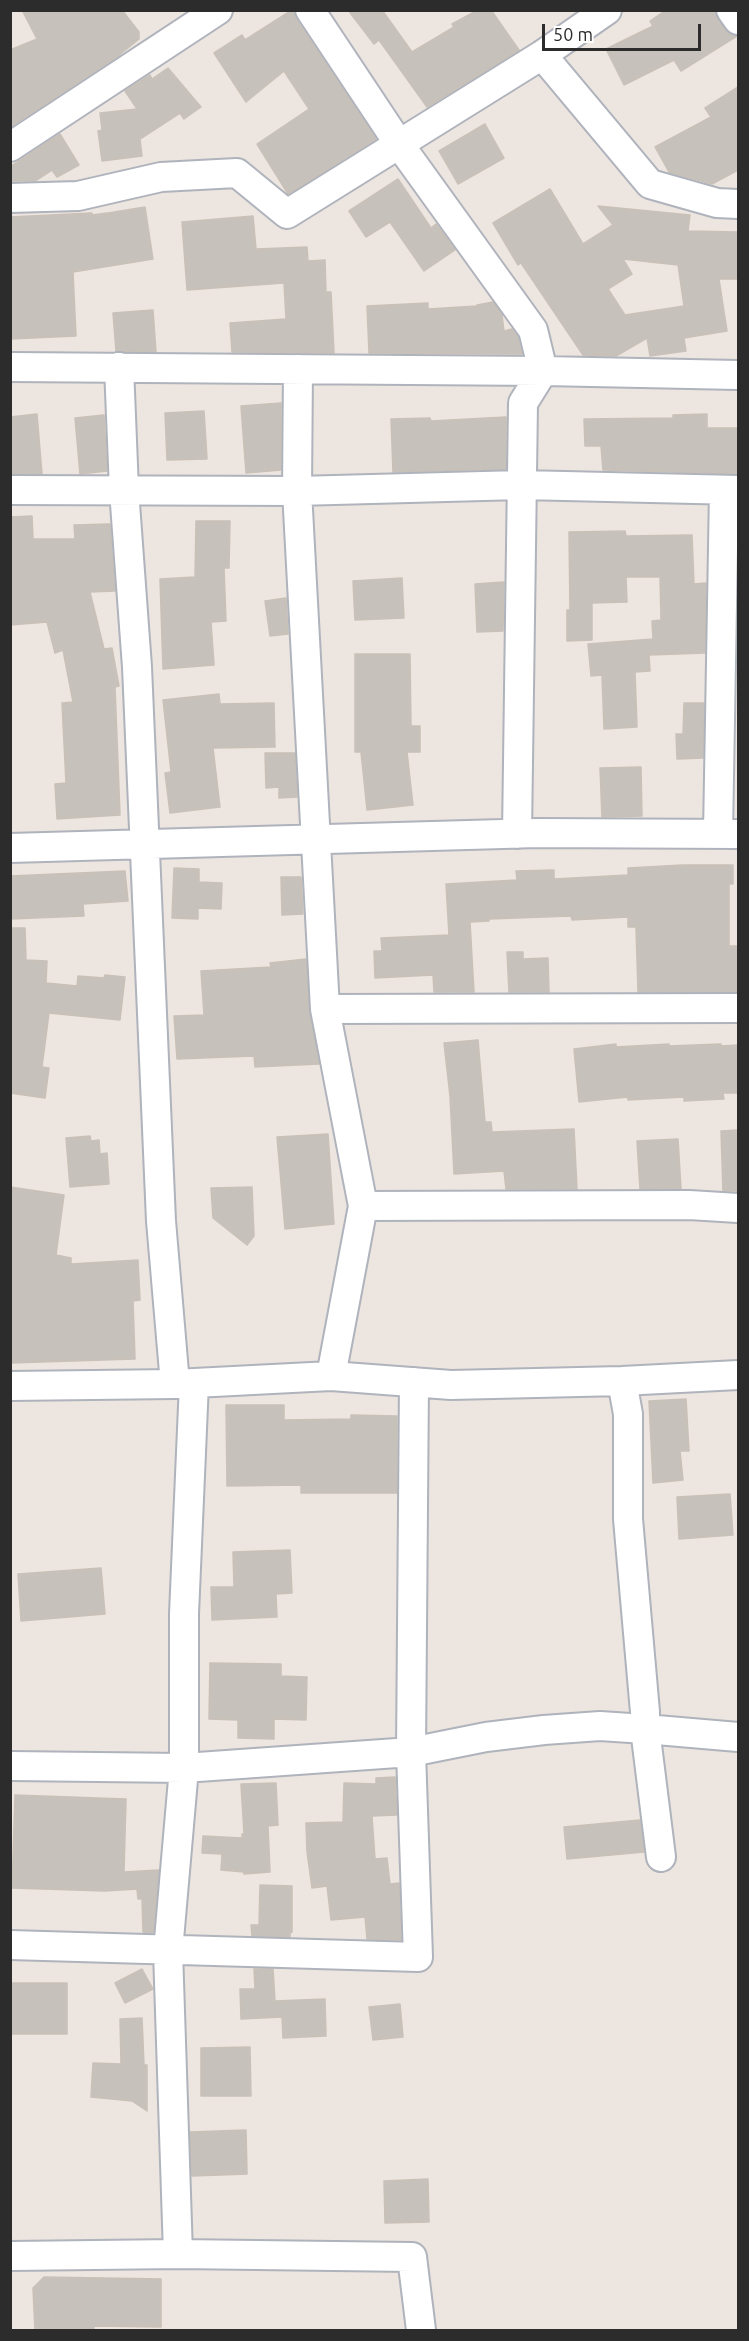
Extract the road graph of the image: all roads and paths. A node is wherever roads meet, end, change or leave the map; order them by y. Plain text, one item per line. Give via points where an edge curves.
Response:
1 (218, 10) edge
2 (310, 10) edge
3 (607, 10) edge
4 (731, 10) edge
5 (738, 20) edge
6 (542, 55) junction
7 (399, 144) junction
8 (10, 147) edge
9 (10, 198) edge
10 (738, 204) edge
11 (10, 367) edge
12 (118, 367) junction
13 (298, 369) junction
14 (543, 371) junction
15 (738, 375) edge
16 (521, 485) junction
17 (10, 490) edge
18 (124, 490) junction
19 (731, 490) edge
20 (297, 491) junction
21 (517, 834) junction
22 (728, 834) edge
23 (314, 839) junction
24 (144, 845) junction
25 (10, 848) edge
26 (738, 1008) edge
27 (325, 1009) junction
28 (363, 1206) junction
29 (738, 1208) edge
30 (738, 1375) edge
31 (331, 1376) junction
32 (622, 1381) junction
33 (414, 1382) junction
34 (185, 1383) junction
35 (10, 1386) edge
36 (645, 1730) junction
37 (738, 1737) edge
38 (411, 1752) junction
39 (10, 1766) edge
40 (184, 1768) junction
41 (661, 1857) dead end
42 (10, 1945) edge
43 (168, 1951) junction
44 (178, 2254) junction
45 (10, 2256) edge
46 (421, 2331) edge

1 - 8 street
2 - 7 street
3 - 6 street
4 - 5 street
6 - 7 street
6 - 10 street via 650,184 717,203
7 - 9 street via 287,214 237,173 161,177 78,196
7 - 14 street via 533,330
11 - 12 street
12 - 13 street
12 - 18 street
13 - 14 street
13 - 20 street
14 - 15 street
14 - 16 street via 523,403
16 - 19 street
16 - 20 street
16 - 21 street
17 - 18 street
18 - 20 street
18 - 24 street via 137,667
19 - 22 street
20 - 23 street
21 - 22 street
21 - 23 street
23 - 24 street
23 - 27 street
24 - 25 street
24 - 34 street via 160,1221
26 - 27 street
27 - 28 street
28 - 29 street
28 - 31 street
30 - 32 street
31 - 33 street
31 - 34 street
32 - 33 street via 451,1385
32 - 36 street via 628,1414 628,1519
33 - 38 street
34 - 35 street
34 - 40 street
36 - 37 street
36 - 38 street via 600,1726 544,1730
36 - 41 street
38 - 40 street
38 - 43 street via 418,1957
39 - 40 street
40 - 43 street
42 - 43 street
43 - 44 street
44 - 45 street
44 - 46 street via 412,2257

